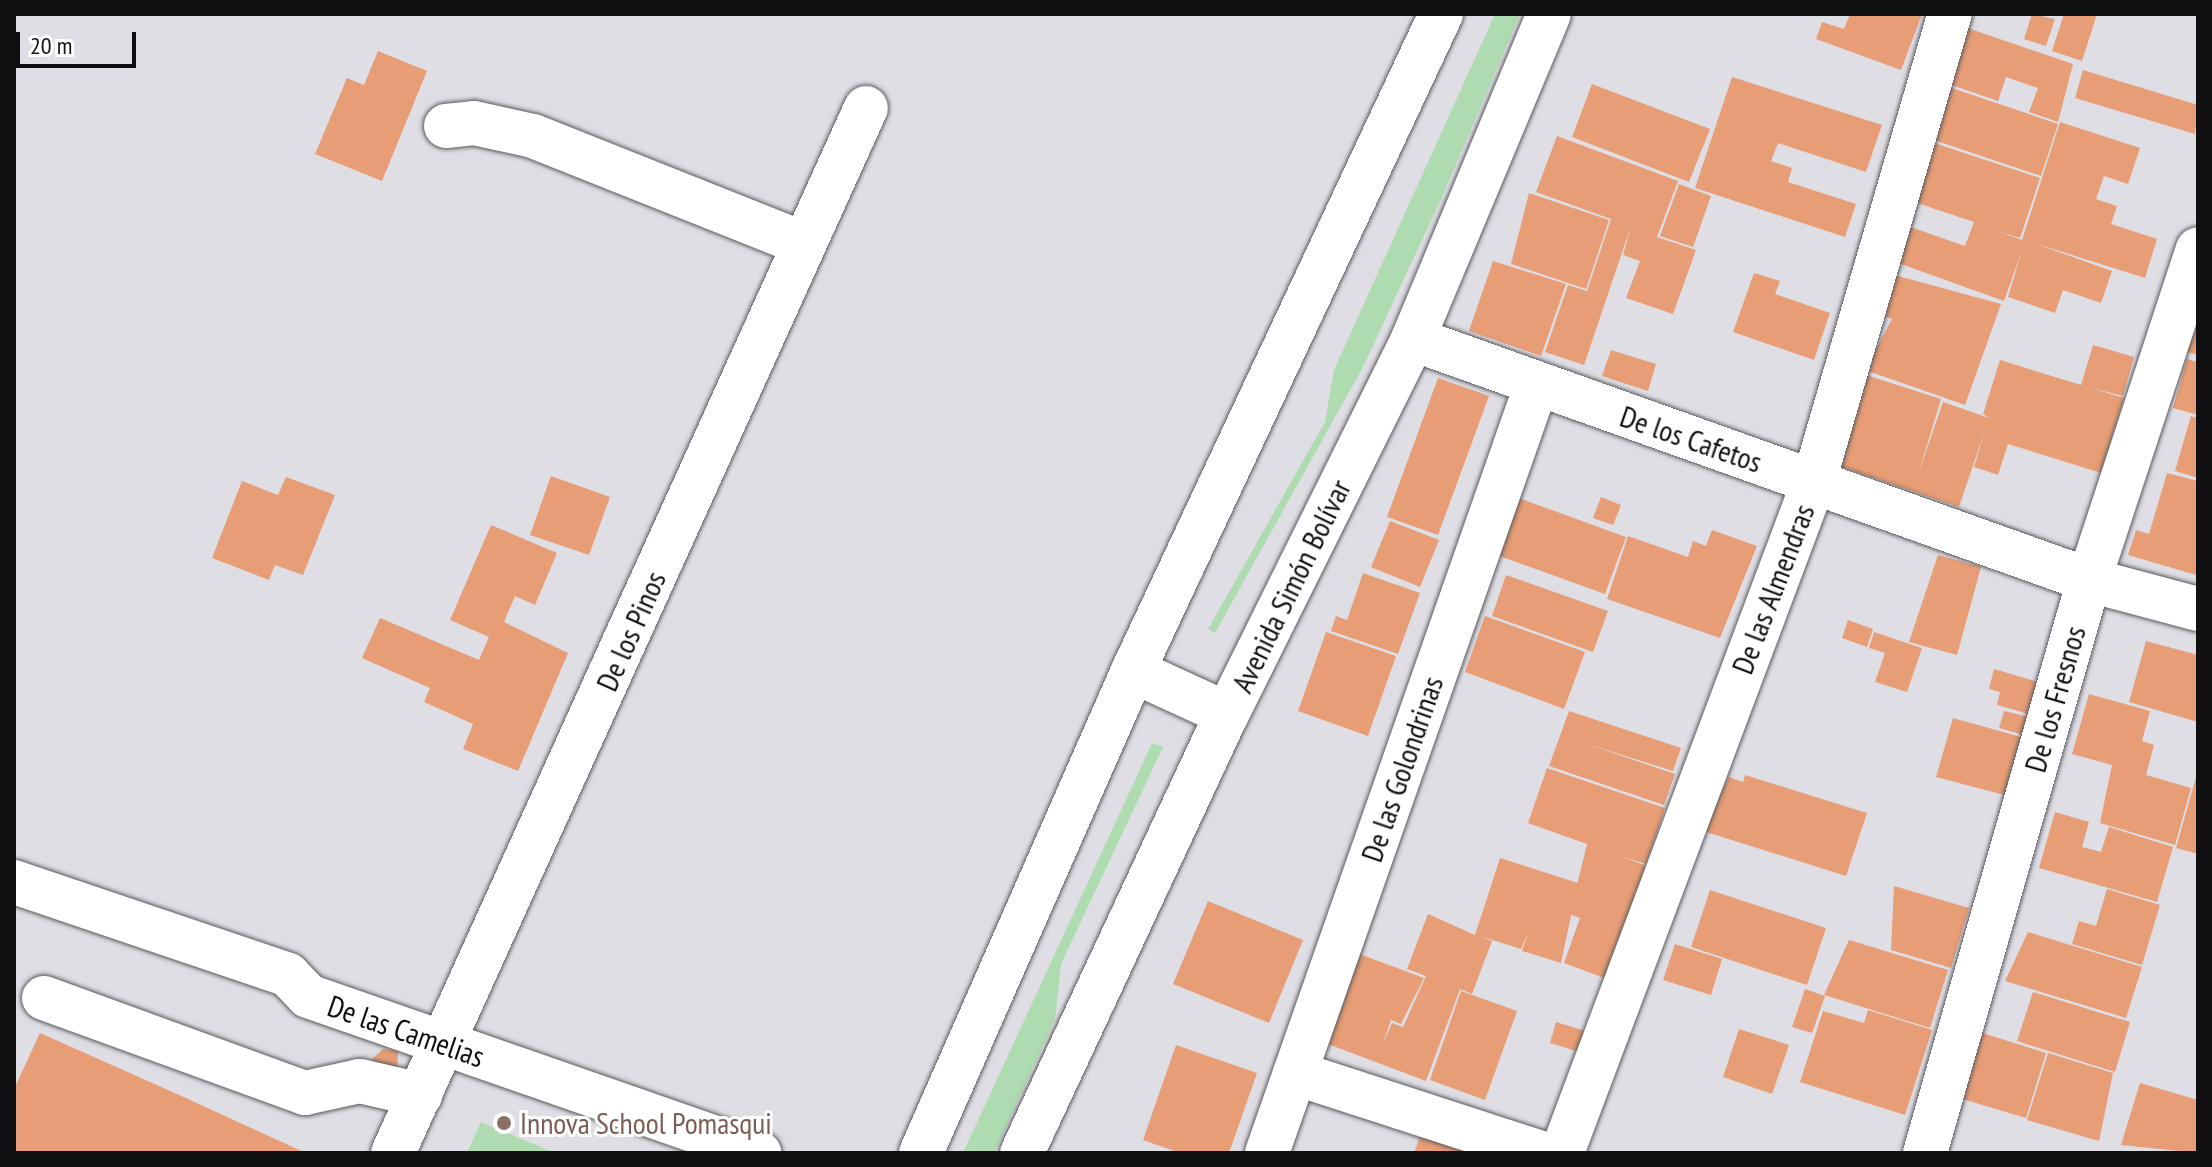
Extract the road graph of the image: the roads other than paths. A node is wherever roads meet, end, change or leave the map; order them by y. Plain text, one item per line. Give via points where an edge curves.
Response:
1 (1441, 14) edge
2 (1549, 14) edge
3 (1950, 14) edge
4 (866, 108) dead end
5 (446, 126) dead end
6 (804, 244) junction
7 (2198, 249) edge
8 (1413, 339) junction
9 (1536, 386) junction
10 (1814, 481) junction
11 (2089, 580) junction
12 (2198, 609) edge
13 (1133, 671) junction
14 (1227, 714) junction
15 (14, 882) edge
16 (44, 998) dead end
17 (443, 1044) junction
18 (1295, 1073) junction
19 (420, 1095) junction
20 (730, 1149) edge
21 (393, 1153) edge
22 (921, 1153) edge
23 (1022, 1153) edge
24 (1267, 1153) edge
25 (1541, 1153) edge
26 (1562, 1153) edge
27 (1925, 1153) edge

1 - 13 main road
2 - 8 main road, Avenida Simón Bolívar
3 - 10 main road, De las Almendras
4 - 6 main road, De los Pinos
5 - 6 main road via 474,123 533,136
6 - 17 main road, De los Pinos
7 - 11 main road, De los Fresnos
8 - 9 main road, De los Cafetos
8 - 14 main road, Avenida Simón Bolívar
9 - 10 main road, De los Cafetos
9 - 18 main road, De las Golondrinas
10 - 11 main road, De los Cafetos
10 - 26 main road, De las Almendras
11 - 12 main road, De los Cafetos
11 - 27 main road, De los Fresnos
13 - 14 main road
13 - 22 main road
14 - 23 main road, Avenida Simón Bolívar
15 - 17 main road, De las Camelias via 288,975 308,996
16 - 19 main road via 305,1093 360,1081
17 - 19 main road, De los Pinos
17 - 20 main road, De las Camelias
18 - 24 main road, De las Golondrinas
18 - 25 main road
19 - 21 main road, De los Pinos

